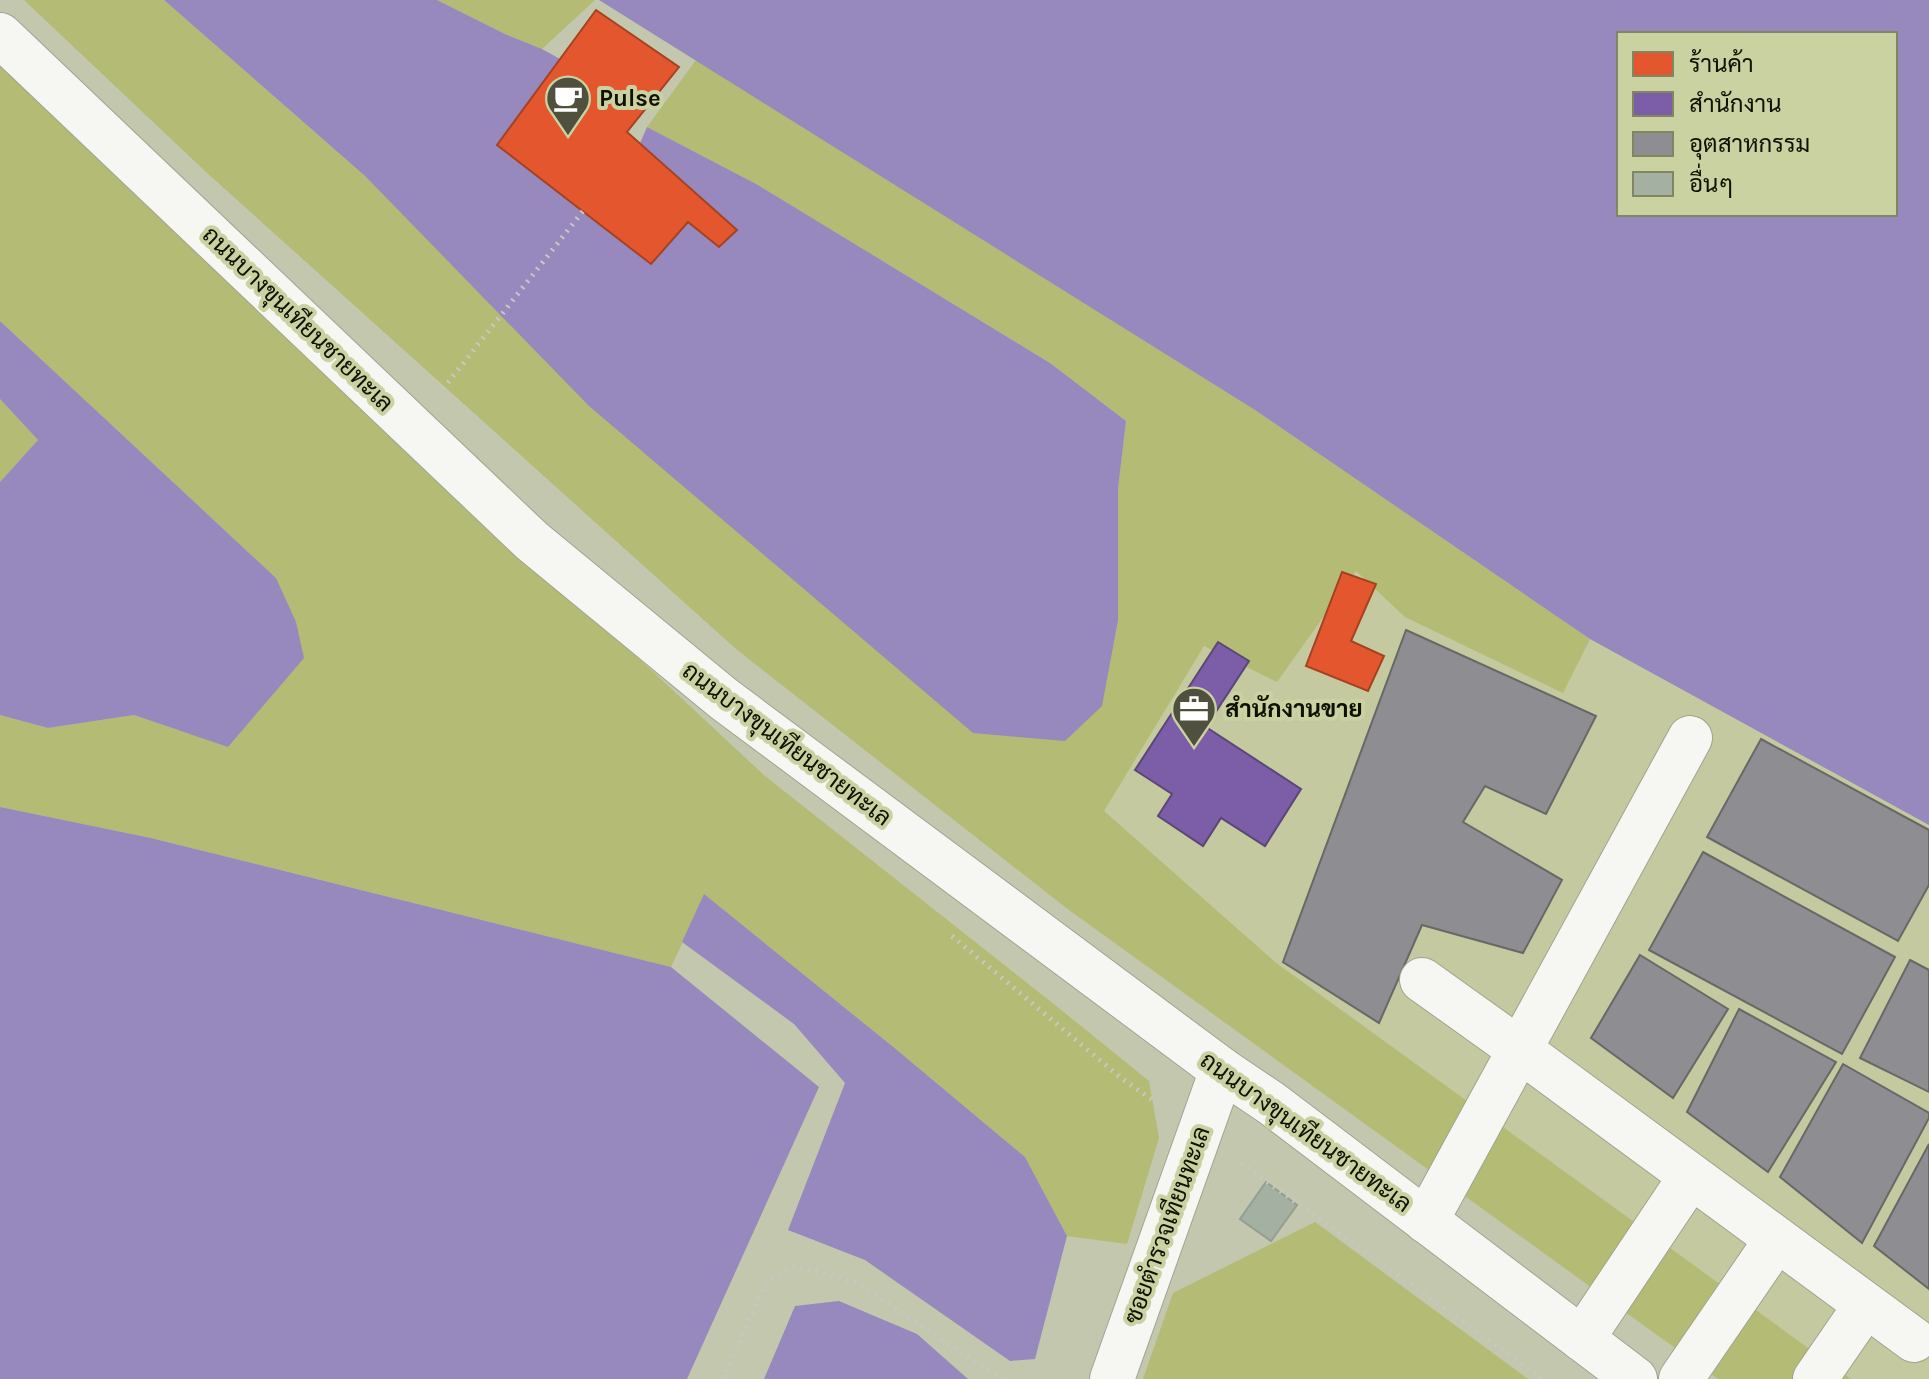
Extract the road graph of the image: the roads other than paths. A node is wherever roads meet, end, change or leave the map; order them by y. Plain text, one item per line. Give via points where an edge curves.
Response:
1 (0, 35) edge
2 (1690, 738) dead end
3 (1422, 980) dead end
4 (1520, 1050) junction
5 (1222, 1070) junction
6 (1691, 1176) junction
7 (1426, 1221) junction
8 (1777, 1239) junction
9 (1866, 1305) junction
10 (1582, 1339) junction
11 (1914, 1340) dead end
12 (1112, 1379) edge
13 (1635, 1379) edge
14 (1681, 1379) edge
15 (1815, 1379) edge

1 - 5 main road, ถนนบางขุนเทียนชายทะเล via 532,541 724,699
2 - 4 main road
3 - 4 main road
4 - 6 main road
4 - 7 main road
5 - 7 main road, ถนนบางขุนเทียนชายทะเล
5 - 12 main road, ซอยตำรวจเทียนทะเล
6 - 8 main road
6 - 10 main road
7 - 10 main road, ถนนบางขุนเทียนชายทะเล
8 - 9 main road
8 - 14 main road
9 - 11 main road
9 - 15 main road
10 - 13 main road, ถนนบางขุนเทียนชายทะเล

